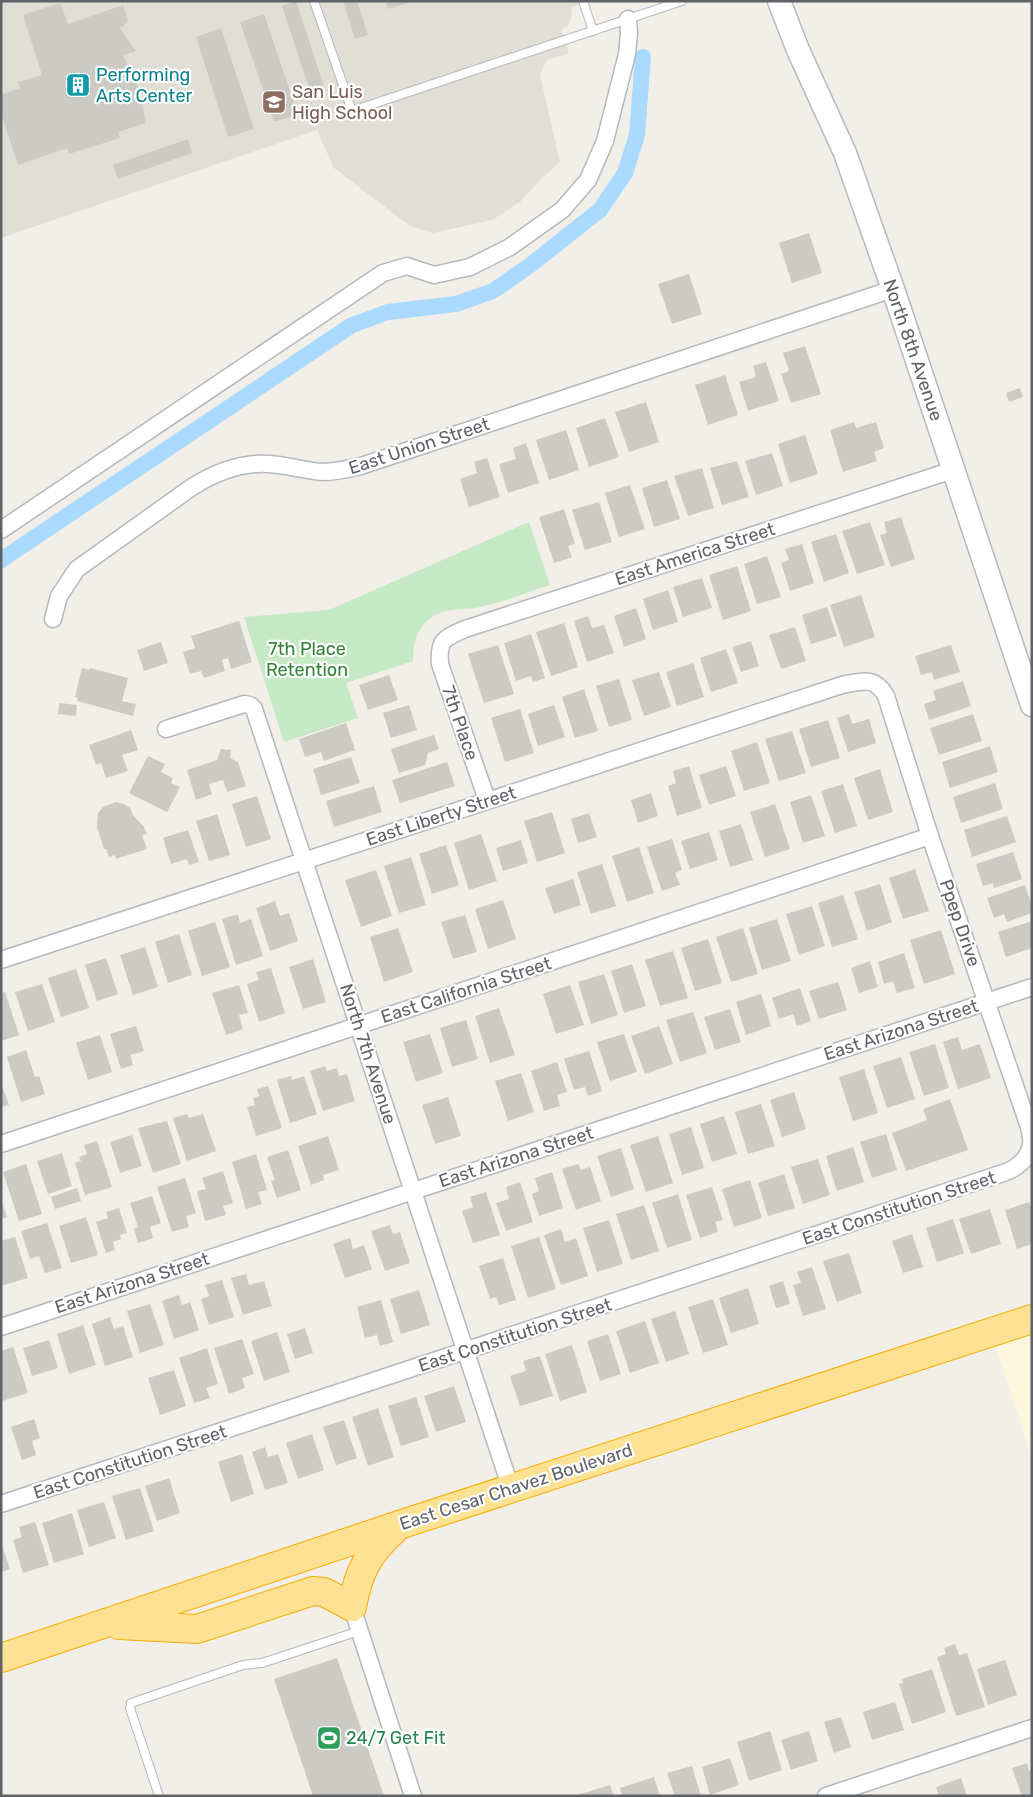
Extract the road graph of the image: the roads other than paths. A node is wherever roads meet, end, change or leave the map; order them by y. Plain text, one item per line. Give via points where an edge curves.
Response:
1 (314, 1) edge
2 (583, 1) edge
3 (682, 1) edge
4 (779, 1) edge
5 (628, 20) junction
6 (593, 31) junction
7 (893, 289) junction
8 (953, 470) junction
9 (1, 530) edge
10 (53, 619) dead end
11 (440, 645) joint
12 (880, 686) joint
13 (1032, 705) edge
14 (166, 729) dead end
15 (487, 800) junction
16 (930, 836) junction
17 (305, 861) junction
18 (1, 960) edge
19 (1032, 987) edge
20 (986, 1002) junction
21 (358, 1025) junction
22 (1, 1144) edge
23 (1024, 1160) joint
24 (413, 1191) junction
25 (1032, 1319) edge
26 (1, 1326) edge
27 (466, 1351) junction
28 (511, 1489) junction
29 (1, 1504) edge
30 (400, 1525) junction
31 (356, 1619) junction
32 (105, 1624) junction
33 (1, 1658) edge
34 (1032, 1728) edge
35 (159, 1796) edge
36 (413, 1796) edge
37 (826, 1796) edge

1 - 6 lane via 352,111
2 - 6 lane
3 - 5 lane
4 - 7 main road, North 8th Avenue via 845,153
5 - 6 lane
5 - 9 street via 626,54 605,141 588,180 562,210 510,247 470,267 434,275 407,266 383,273
7 - 8 main road, North 8th Avenue
7 - 10 street, East Union Street via 361,466 321,472 268,464 248,465 206,478 77,569 59,596
8 - 11 street, East America Street via 464,629 444,639
8 - 13 main road, North 8th Avenue
11 - 15 street, 7th Place via 440,664
12 - 15 street, East Liberty Street via 864,680 842,686
12 - 16 street, Ppep Drive via 886,696
14 - 17 street, North 7th Avenue via 244,704 250,705
15 - 17 street, East Liberty Street
16 - 20 street, Ppep Drive
16 - 21 street, East California Street
17 - 18 street, East Liberty Street
17 - 21 street, North 7th Avenue
19 - 20 street, East Arizona Street
20 - 23 street, Ppep Drive via 1029,1128 1031,1144
20 - 24 street, East Arizona Street
21 - 22 street, East California Street
21 - 24 street, North 7th Avenue
23 - 27 street, East Constitution Street via 1013,1170
24 - 26 street, East Arizona Street
24 - 27 street, North 7th Avenue
25 - 28 highway, East Cesar Chavez Boulevard
27 - 28 street, North 7th Avenue
27 - 29 street, East Constitution Street
28 - 30 highway, East Cesar Chavez Boulevard
30 - 31 highway via 370,1554 357,1586
30 - 32 highway, East Cesar Chavez Boulevard
31 - 32 highway via 324,1592 313,1591 197,1629
31 - 35 lane via 262,1664 243,1665 131,1703
31 - 36 street
32 - 33 highway, East Cesar Chavez Boulevard
34 - 37 street

